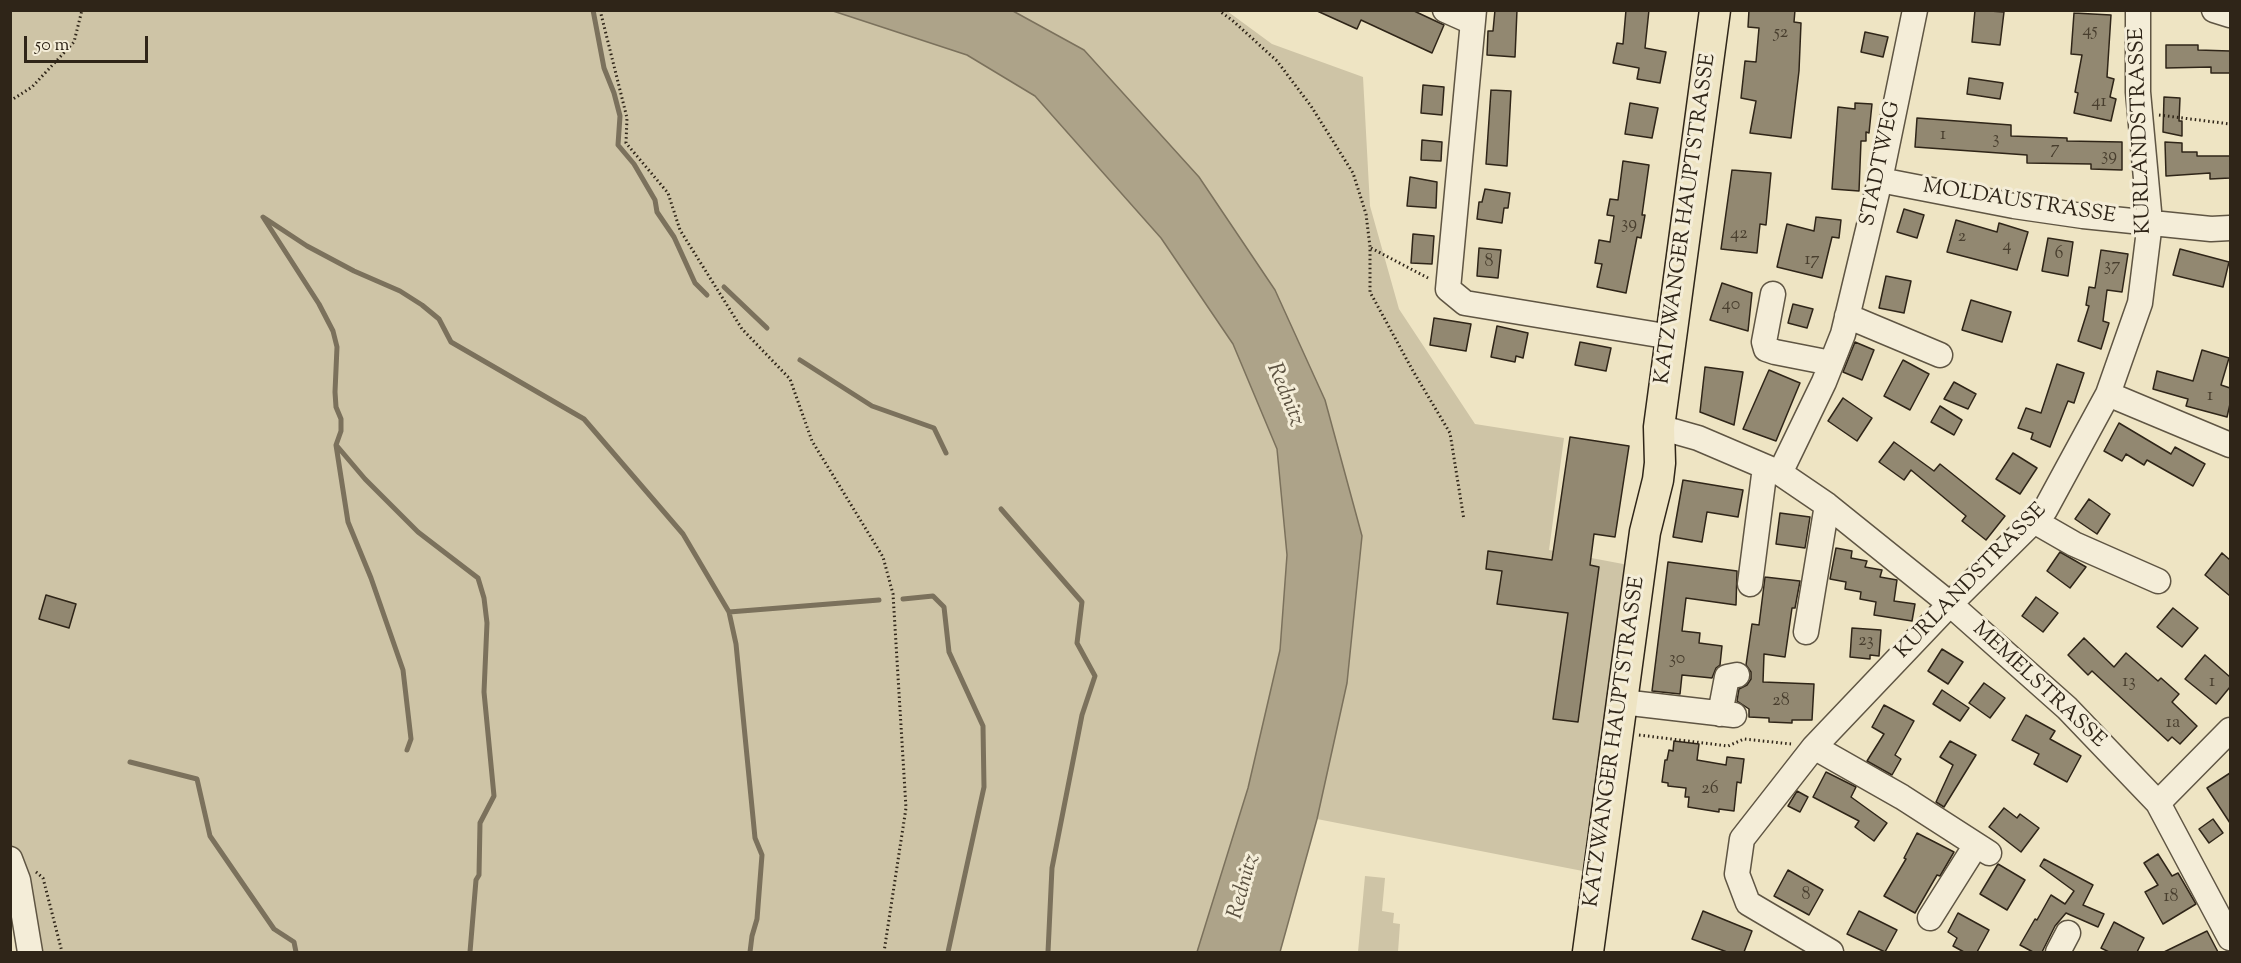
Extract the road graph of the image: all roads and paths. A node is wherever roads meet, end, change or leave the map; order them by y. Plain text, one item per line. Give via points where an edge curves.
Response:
1 (82, 10) edge
2 (600, 10) edge
3 (1218, 10) edge
4 (1445, 10) edge
5 (1715, 10) edge
6 (1915, 10) edge
7 (2138, 10) edge
8 (2214, 10) edge
9 (2230, 15) edge
10 (1473, 16) edge
11 (10, 101) edge
12 (2139, 113) junction
13 (2230, 124) edge
14 (1880, 180) junction
15 (2150, 222) junction
16 (2230, 228) edge
17 (1370, 247) junction
18 (1449, 289) junction
19 (1773, 294) dead end
20 (1847, 316) junction
21 (1671, 338) junction
22 (1940, 355) dead end
23 (1831, 363) junction
24 (2108, 394) junction
25 (1659, 427) junction
26 (2230, 445) edge
27 (1773, 470) junction
28 (1827, 505) junction
29 (1464, 520) dead end
30 (2034, 521) junction
31 (2158, 581) dead end
32 (1750, 584) dead end
33 (1950, 604) junction
34 (1806, 632) dead end
35 (1737, 675) dead end
36 (1622, 702) junction
37 (2230, 730) edge
38 (1618, 732) junction
39 (1814, 747) junction
40 (2158, 803) junction
41 (10, 859) edge
42 (1930, 918) dead end
43 (2230, 939) edge
44 (30, 952) edge
45 (884, 952) edge
46 (1588, 952) edge
47 (1831, 952) edge

1 - 11 path via 74,42 32,87
2 - 45 path via 627,118 626,143 668,193 680,230 742,329 790,379 812,441 883,557 893,594 906,808
3 - 17 path via 1277,61 1311,106 1353,173 1366,214
4 - 10 street
5 - 21 main road, KATZWANGER HAUPTSTRASSE
6 - 14 street, STADTWEG
7 - 12 street, KURLANDSTRASSE
8 - 9 street
10 - 18 street
12 - 13 path
12 - 15 street, KURLANDSTRASSE
14 - 15 street, MOLDAUSTRASSE via 2014,206
14 - 20 street, STADTWEG
15 - 16 street, MOLDAUSTRASSE
15 - 24 street, KURLANDSTRASSE via 2140,303
17 - 18 path
17 - 29 path via 1370,292 1450,433
18 - 21 street via 1465,303
19 - 23 street via 1766,349
20 - 22 street
20 - 23 street, STADTWEG
21 - 25 main road, KATZWANGER HAUPTSTRASSE
23 - 27 street, STADTWEG
24 - 26 street
24 - 30 street, KURLANDSTRASSE via 2045,510
25 - 27 street, MEMELSTRASSE via 1698,438
25 - 36 main road, KATZWANGER HAUPTSTRASSE via 1643,478 1645,532
27 - 28 street, MEMELSTRASSE
27 - 32 street, STADTWEG
28 - 33 street, MEMELSTRASSE
28 - 34 street
30 - 31 street via 2074,544
30 - 33 street, KURLANDSTRASSE
33 - 39 street, KURLANDSTRASSE
33 - 40 street, MEMELSTRASSE via 2067,708
35 - 36 street via 1727,677 1727,715
36 - 38 main road, KATZWANGER HAUPTSTRASSE
37 - 40 street
38 - 39 path via 1728,746 1744,739
38 - 46 main road, KATZWANGER HAUPTSTRASSE
39 - 42 street via 1982,849
39 - 47 street, KURLANDSTRASSE via 1742,839 1737,874 1748,903
40 - 43 street, MEMELSTRASSE
41 - 44 street via 18,880

